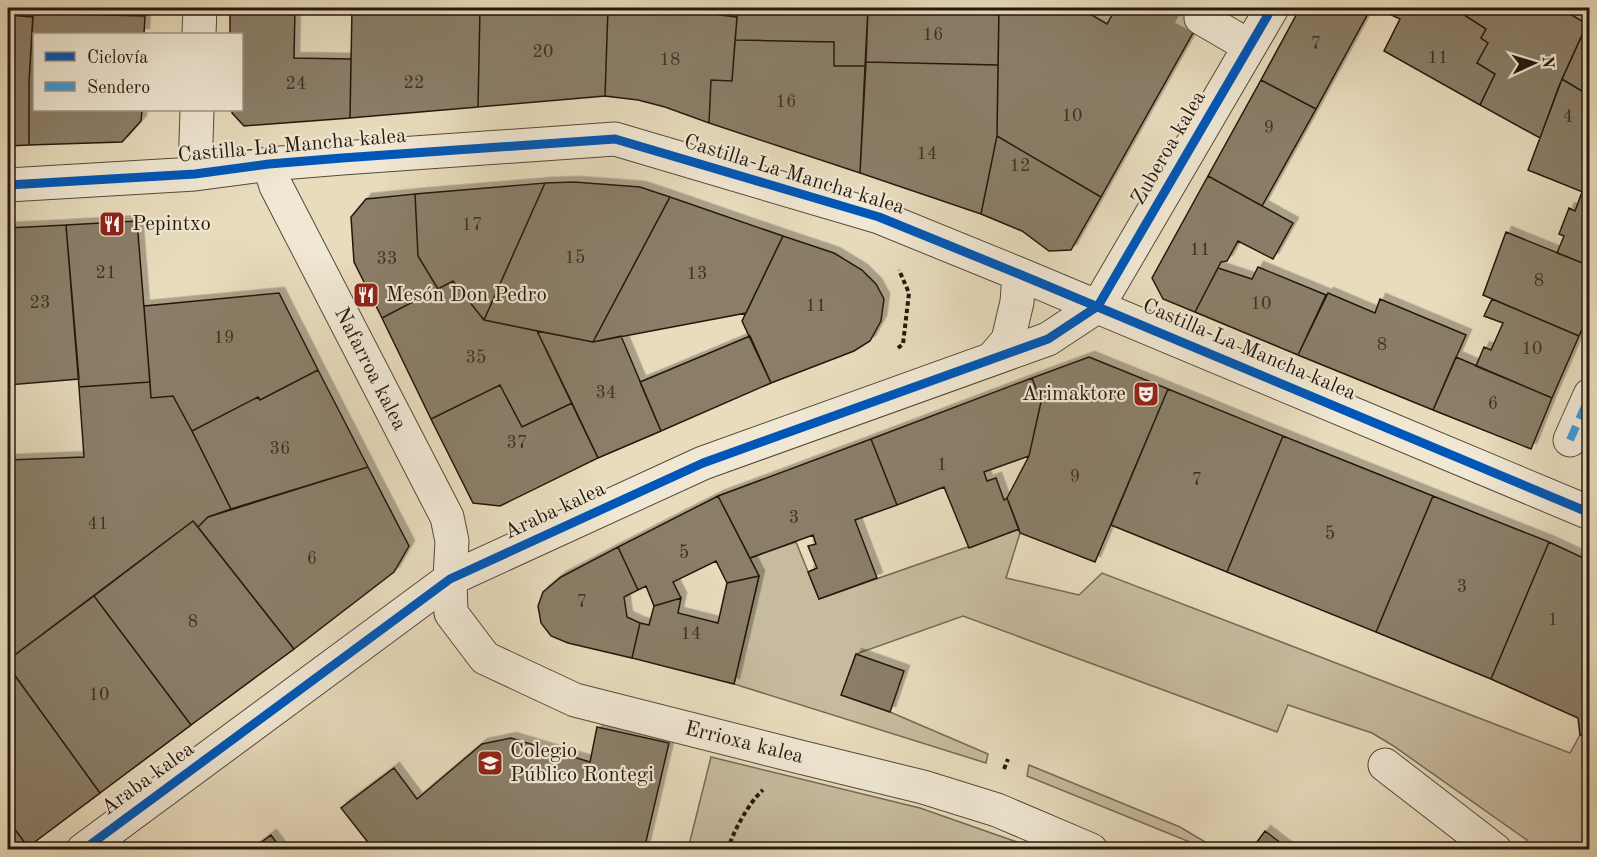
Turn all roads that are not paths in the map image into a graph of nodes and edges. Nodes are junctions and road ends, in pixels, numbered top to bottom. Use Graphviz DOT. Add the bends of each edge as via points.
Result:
graph roads {
  1 [pos="200,8"];
  2 [pos="1272,8"];
  3 [pos="1201,18"];
  4 [pos="199,33"];
  5 [pos="1249,46"];
  6 [pos="197,111"];
  7 [pos="268,164"];
  8 [pos="195,174"];
  9 [pos="8,185"];
  10 [pos="1019,274"];
  11 [pos="1098,306"];
  12 [pos="992,359"];
  13 [pos="1590,395"];
  14 [pos="1570,440"];
  15 [pos="1590,513"];
  16 [pos="450,579"];
  17 [pos="1385,765"];
  18 [pos="83,849"];
  19 [pos="1091,849"];
  20 [pos="1496,849"];
  1 -- 4 [label="street"];
  2 -- 5 [label="street, Zuberoa kalea"];
  3 -- 5 [label="street"];
  5 -- 11 [label="street, Zuberoa kalea"];
  6 -- 8 [label="street"];
  7 -- 8 [label="street, Castilla-La Mancha kalea"];
  7 -- 10 [label="street, Castilla-La Mancha kalea" via="615,139 879,217"];
  7 -- 16 [label="street, Nafarroa kalea" via="447,517 452,541"];
  8 -- 9 [label="street, Castilla-La Mancha kalea"];
  10 -- 11 [label="street, Castilla-La Mancha kalea"];
  10 -- 12 [label="street" via="1008,340"];
  11 -- 12 [label="street, Araba kalea" via="1048,339"];
  11 -- 15 [label="street, Castilla-La Mancha kalea"];
  12 -- 16 [label="street, Araba kalea" via="703,464"];
  13 -- 14 [label="street"];
  16 -- 18 [label="street, Araba kalea"];
  16 -- 19 [label="street, Errioxa kalea" via="451,613 485,658 575,700 923,787 997,810"];
  17 -- 20 [label="street"];
}
